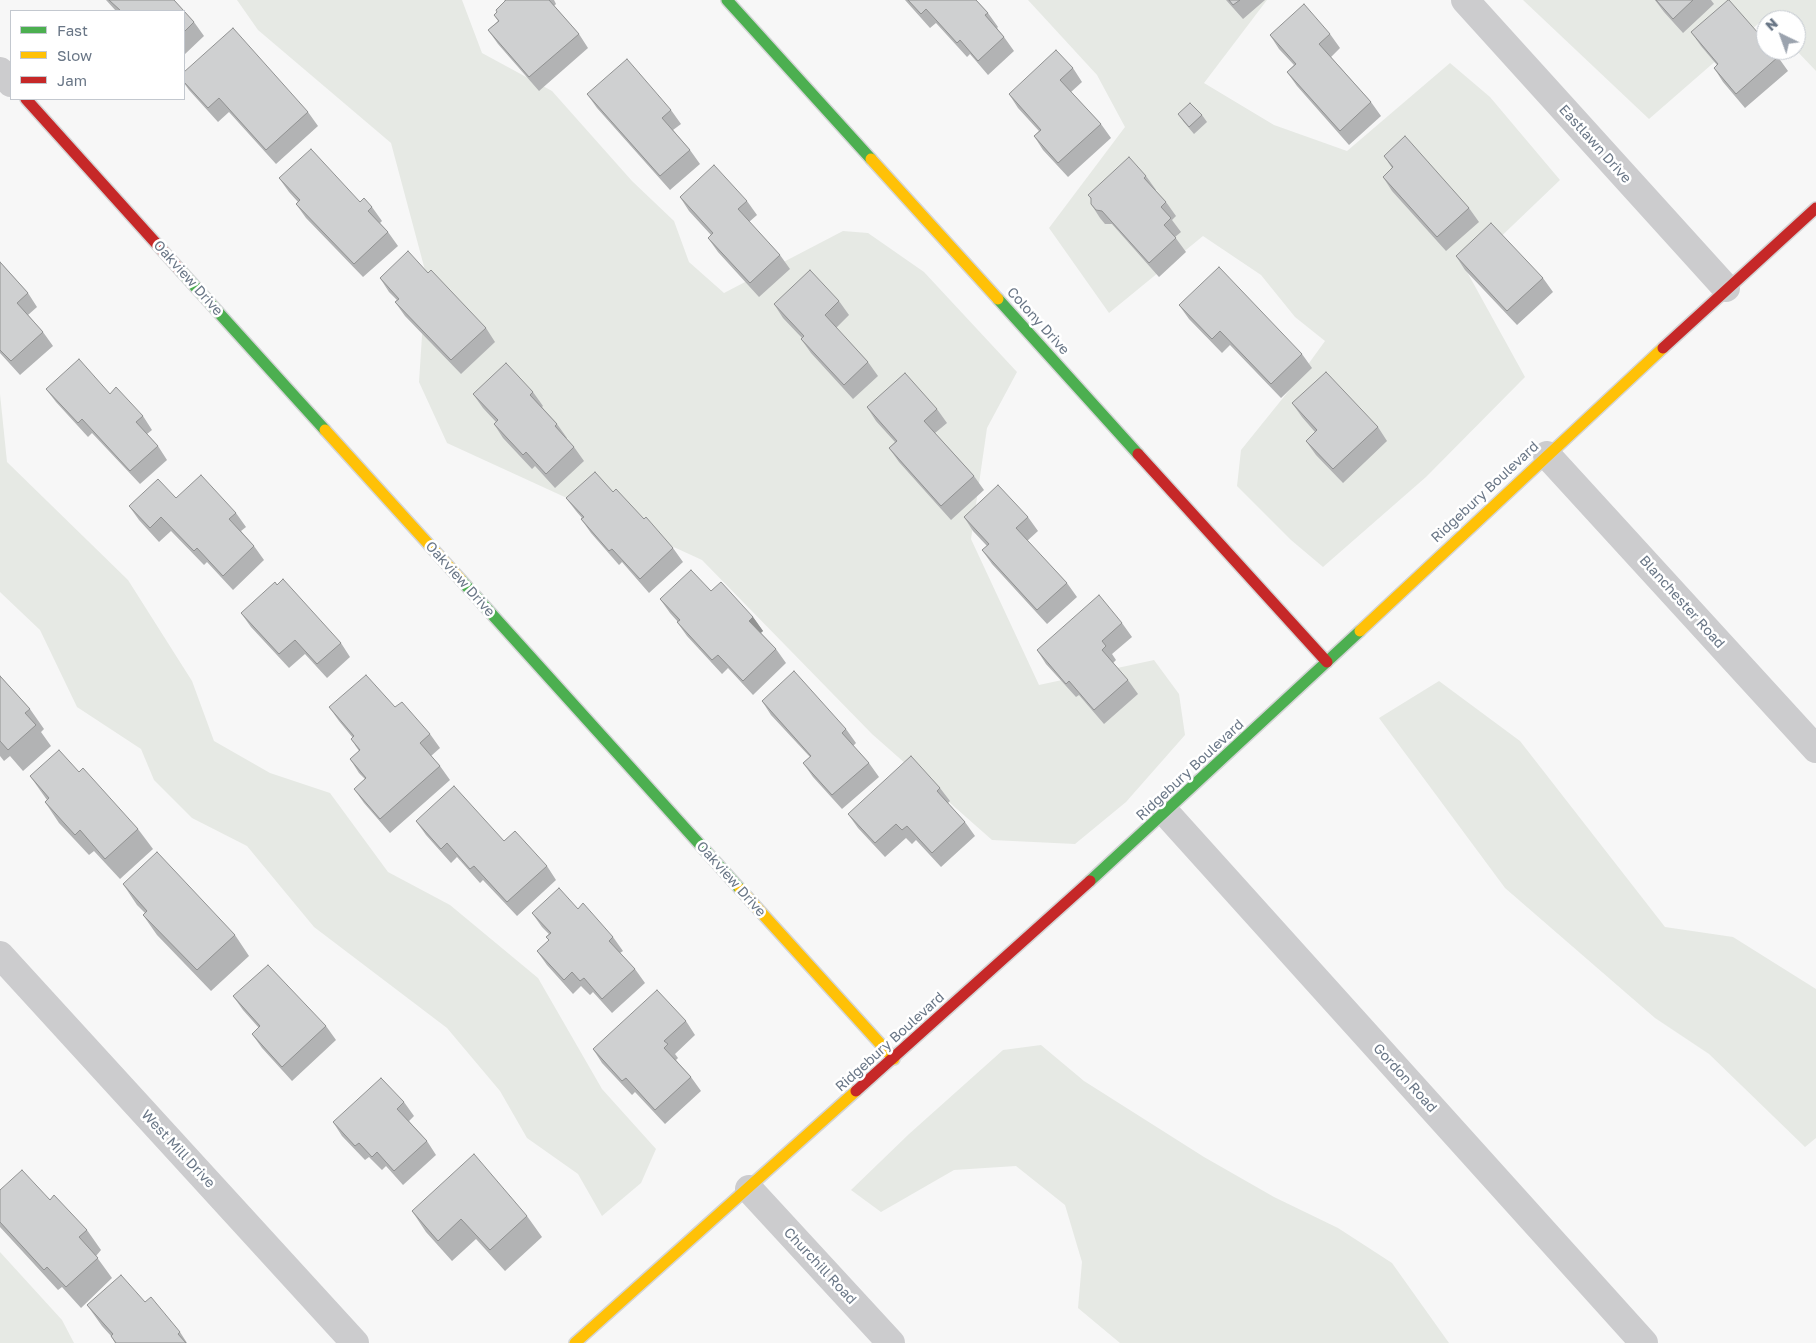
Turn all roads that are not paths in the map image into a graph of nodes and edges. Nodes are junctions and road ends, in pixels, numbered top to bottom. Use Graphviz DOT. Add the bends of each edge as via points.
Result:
graph roads {
  1 [pos="726,0"];
  2 [pos="1464,0"];
  3 [pos="0,70"];
  4 [pos="10,82"];
  5 [pos="27,100"];
  6 [pos="1816,208"];
  7 [pos="1726,288"];
  8 [pos="1547,455"];
  9 [pos="1326,662"];
  10 [pos="1816,749"];
  11 [pos="1166,814"];
  12 [pos="0,955"];
  13 [pos="894,1059"];
  14 [pos="749,1189"];
  15 [pos="355,1343"];
  16 [pos="575,1343"];
  17 [pos="891,1343"];
  18 [pos="1644,1343"];
  1 -- 9 [label="street, Colony Drive"];
  2 -- 7 [label="street, Eastlawn Drive"];
  3 -- 4 [label="street"];
  5 -- 13 [label="street, Oakview Drive"];
  6 -- 7 [label="street, Ridgebury Boulevard"];
  7 -- 8 [label="street, Ridgebury Boulevard"];
  8 -- 9 [label="street, Ridgebury Boulevard"];
  8 -- 10 [label="street, Blanchester Road"];
  9 -- 11 [label="street, Ridgebury Boulevard"];
  11 -- 13 [label="street, Ridgebury Boulevard"];
  11 -- 18 [label="street, Gordon Road"];
  12 -- 15 [label="street, West Mill Drive"];
  13 -- 14 [label="street, Ridgebury Boulevard"];
  14 -- 16 [label="street, Ridgebury Boulevard"];
  14 -- 17 [label="street, Churchill Road"];
}
